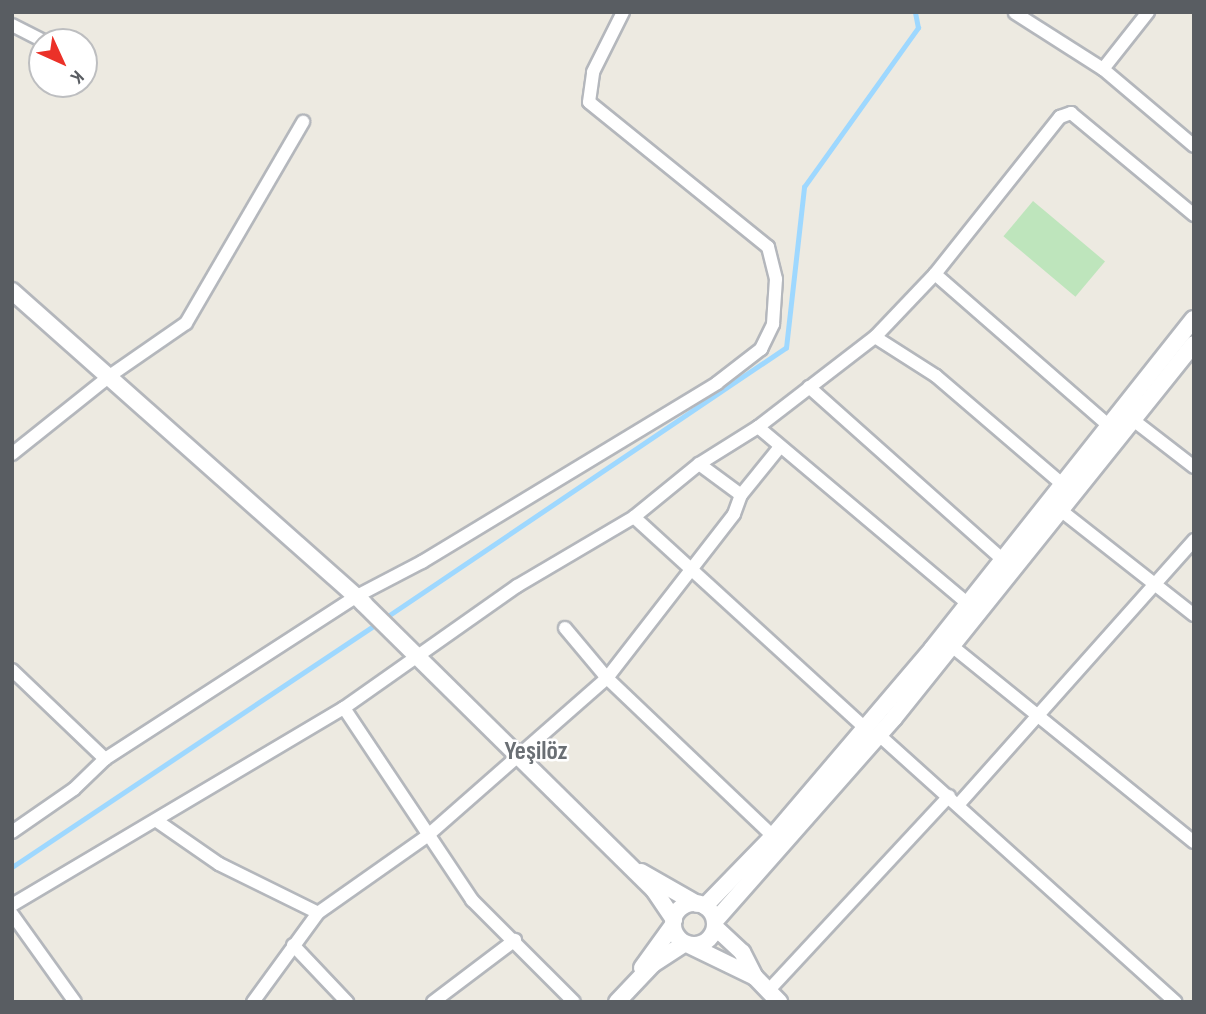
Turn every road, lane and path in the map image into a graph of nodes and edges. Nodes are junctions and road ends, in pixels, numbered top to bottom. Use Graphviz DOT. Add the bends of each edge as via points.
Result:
graph roads {
  1 [pos="623,12"];
  2 [pos="1148,12"];
  3 [pos="1015,13"];
  4 [pos="12,25"];
  5 [pos="28,33"];
  6 [pos="1103,69"];
  7 [pos="303,122"];
  8 [pos="1194,146"];
  9 [pos="1194,215"];
  10 [pos="935,274"];
  11 [pos="12,291"];
  12 [pos="1194,319"];
  13 [pos="874,337"];
  14 [pos="1194,344"];
  15 [pos="111,375"];
  16 [pos="809,387"];
  17 [pos="1127,416"];
  18 [pos="1109,426"];
  19 [pos="758,427"];
  20 [pos="779,448"];
  21 [pos="12,454"];
  22 [pos="699,464"];
  23 [pos="1194,467"];
  24 [pos="1063,485"];
  25 [pos="741,495"];
  26 [pos="1055,507"];
  27 [pos="634,517"];
  28 [pos="1194,540"];
  29 [pos="1003,560"];
  30 [pos="691,571"];
  31 [pos="1154,583"];
  32 [pos="359,600"];
  33 [pos="968,604"];
  34 [pos="1194,615"];
  35 [pos="565,628"];
  36 [pos="953,647"];
  37 [pos="417,658"];
  38 [pos="12,670"];
  39 [pos="607,678"];
  40 [pos="344,708"];
  41 [pos="1040,718"];
  42 [pos="872,732"];
  43 [pos="105,759"];
  44 [pos="518,759"];
  45 [pos="954,800"];
  46 [pos="157,821"];
  47 [pos="12,832"];
  48 [pos="427,836"];
  49 [pos="773,836"];
  50 [pos="1194,842"];
  51 [pos="635,872"];
  52 [pos="12,905"];
  53 [pos="701,905"];
  54 [pos="318,913"];
  55 [pos="12,914"];
  56 [pos="674,923"];
  57 [pos="715,924"];
  58 [pos="515,940"];
  59 [pos="293,944"];
  60 [pos="687,944"];
  61 [pos="755,977"];
  62 [pos="630,988"];
  63 [pos="773,996"];
  64 [pos="75,1002"];
  65 [pos="253,1002"];
  66 [pos="347,1002"];
  67 [pos="433,1002"];
  68 [pos="574,1002"];
  69 [pos="617,1002"];
  70 [pos="1176,1002"];
  1 -- 32 [label="street" via="593,72 589,102 768,247 776,279 773,324 761,349 717,383"];
  2 -- 6 [label="street"];
  3 -- 6 [label="street"];
  4 -- 5 [label="street"];
  6 -- 8 [label="street"];
  7 -- 15 [label="street" via="187,323"];
  9 -- 10 [label="street" via="1071,113 1060,117"];
  10 -- 13 [label="street"];
  10 -- 18 [label="street"];
  11 -- 15 [label="main road"];
  12 -- 17 [label="main road"];
  13 -- 16 [label="street"];
  13 -- 24 [label="street" via="936,376"];
  14 -- 17 [label="main road"];
  15 -- 21 [label="street"];
  15 -- 32 [label="main road"];
  16 -- 19 [label="street"];
  16 -- 29 [label="street"];
  17 -- 18 [label="main road"];
  17 -- 23 [label="street"];
  17 -- 26 [label="main road"];
  18 -- 24 [label="main road"];
  19 -- 20 [label="street"];
  19 -- 22 [label="street"];
  20 -- 25 [label="street"];
  20 -- 33 [label="street"];
  22 -- 25 [label="street"];
  22 -- 27 [label="street"];
  24 -- 26 [label="main road"];
  25 -- 30 [label="street" via="734,514"];
  26 -- 29 [label="main road"];
  26 -- 31 [label="street"];
  26 -- 36 [label="main road"];
  27 -- 30 [label="street"];
  27 -- 37 [label="street" via="517,586"];
  28 -- 31 [label="street"];
  29 -- 33 [label="main road"];
  30 -- 39 [label="street"];
  30 -- 42 [label="street"];
  31 -- 34 [label="street"];
  31 -- 41 [label="street"];
  32 -- 37 [label="main road"];
  32 -- 43 [label="street"];
  33 -- 42 [label="main road"];
  35 -- 39 [label="street"];
  36 -- 41 [label="street"];
  36 -- 42 [label="main road"];
  37 -- 40 [label="street"];
  37 -- 44 [label="main road"];
  38 -- 43 [label="street"];
  39 -- 44 [label="street"];
  39 -- 49 [label="street"];
  40 -- 46 [label="street"];
  40 -- 48 [label="street"];
  41 -- 45 [label="street"];
  41 -- 50 [label="street"];
  42 -- 45 [label="street"];
  42 -- 49 [label="main road"];
  42 -- 57 [label="main road"];
  43 -- 47 [label="street" via="74,789"];
  44 -- 48 [label="street"];
  44 -- 51 [label="main road"];
  45 -- 63 [label="street"];
  45 -- 70 [label="street"];
  46 -- 52 [label="street"];
  46 -- 54 [label="street" via="219,864"];
  48 -- 54 [label="street"];
  48 -- 58 [label="street" via="472,900"];
  49 -- 53 [label="main road"];
  51 -- 53 [label="main road" via="650,874"];
  51 -- 56 [label="main road"];
  53 -- 56 [label="main road" via="680,909"];
  53 -- 57 [label="main road"];
  54 -- 59 [label="street"];
  55 -- 64 [label="street"];
  56 -- 60 [label="main road"];
  56 -- 62 [label="main road"];
  57 -- 60 [label="main road" via="706,942"];
  57 -- 61 [label="main road" via="742,952"];
  58 -- 67 [label="street"];
  58 -- 68 [label="street"];
  59 -- 65 [label="street"];
  59 -- 66 [label="street"];
  60 -- 61 [label="main road"];
  60 -- 62 [label="main road" via="653,964"];
  61 -- 63 [label="main road"];
  62 -- 69 [label="main road"];
}
